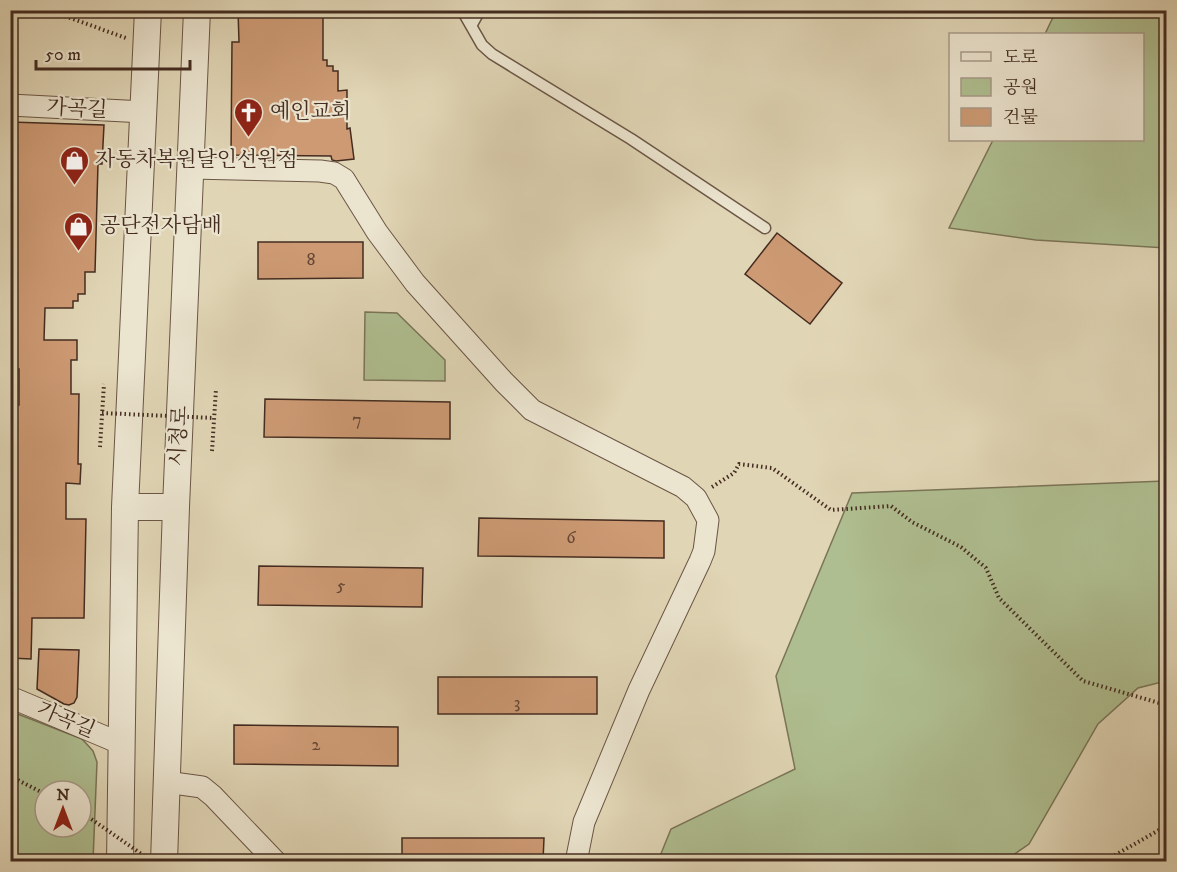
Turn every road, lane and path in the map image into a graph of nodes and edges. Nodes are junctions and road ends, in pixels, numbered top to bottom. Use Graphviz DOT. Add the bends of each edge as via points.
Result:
graph roads {
  1 [pos="48,10"];
  2 [pos="148,10"];
  3 [pos="197,10"];
  4 [pos="462,10"];
  5 [pos="480,10"];
  6 [pos="471,26"];
  7 [pos="122,38"];
  8 [pos="10,105"];
  9 [pos="144,112"];
  10 [pos="191,168"];
  11 [pos="765,228"];
  12 [pos="104,384"];
  13 [pos="216,389"];
  14 [pos="102,413"];
  15 [pos="214,418"];
  16 [pos="100,447"];
  17 [pos="212,451"];
  18 [pos="696,498"];
  19 [pos="125,507"];
  20 [pos="176,507"];
  21 [pos="10,696"];
  22 [pos="1167,705"];
  23 [pos="122,744"];
  24 [pos="10,776"];
  25 [pos="166,782"];
  26 [pos="33,788"];
  27 [pos="93,820"];
  28 [pos="1167,826"];
  29 [pos="120,861"];
  30 [pos="153,861"];
  31 [pos="164,861"];
  32 [pos="276,861"];
  33 [pos="576,861"];
  34 [pos="1103,861"];
  1 -- 7 [label="path"];
  2 -- 9 [label="street"];
  3 -- 10 [label="street, 시청로"];
  4 -- 6 [label="lane"];
  5 -- 6 [label="lane"];
  6 -- 11 [label="lane" via="492,54 631,139"];
  8 -- 9 [label="street, 가곡길"];
  9 -- 19 [label="street"];
  10 -- 18 [label="street" via="320,171 344,179 377,232 416,283 532,410 670,479"];
  10 -- 20 [label="street, 시청로"];
  12 -- 14 [label="path"];
  13 -- 17 [label="path"];
  14 -- 15 [label="path, bridge"];
  14 -- 16 [label="path"];
  18 -- 22 [label="path" via="734,473 739,464 772,468 831,510 891,506 912,522 961,547 986,568 999,598 1083,681"];
  18 -- 33 [label="street" via="708,520 704,551 639,690 584,822"];
  19 -- 20 [label="street"];
  19 -- 23 [label="street"];
  20 -- 25 [label="street, 시청로"];
  21 -- 23 [label="street, 가곡길"];
  23 -- 29 [label="street"];
  24 -- 26 [label="path"];
  25 -- 31 [label="street, 시청로"];
  25 -- 32 [label="street" via="202,787"];
  27 -- 30 [label="path, bridge"];
  28 -- 34 [label="path"];
}
